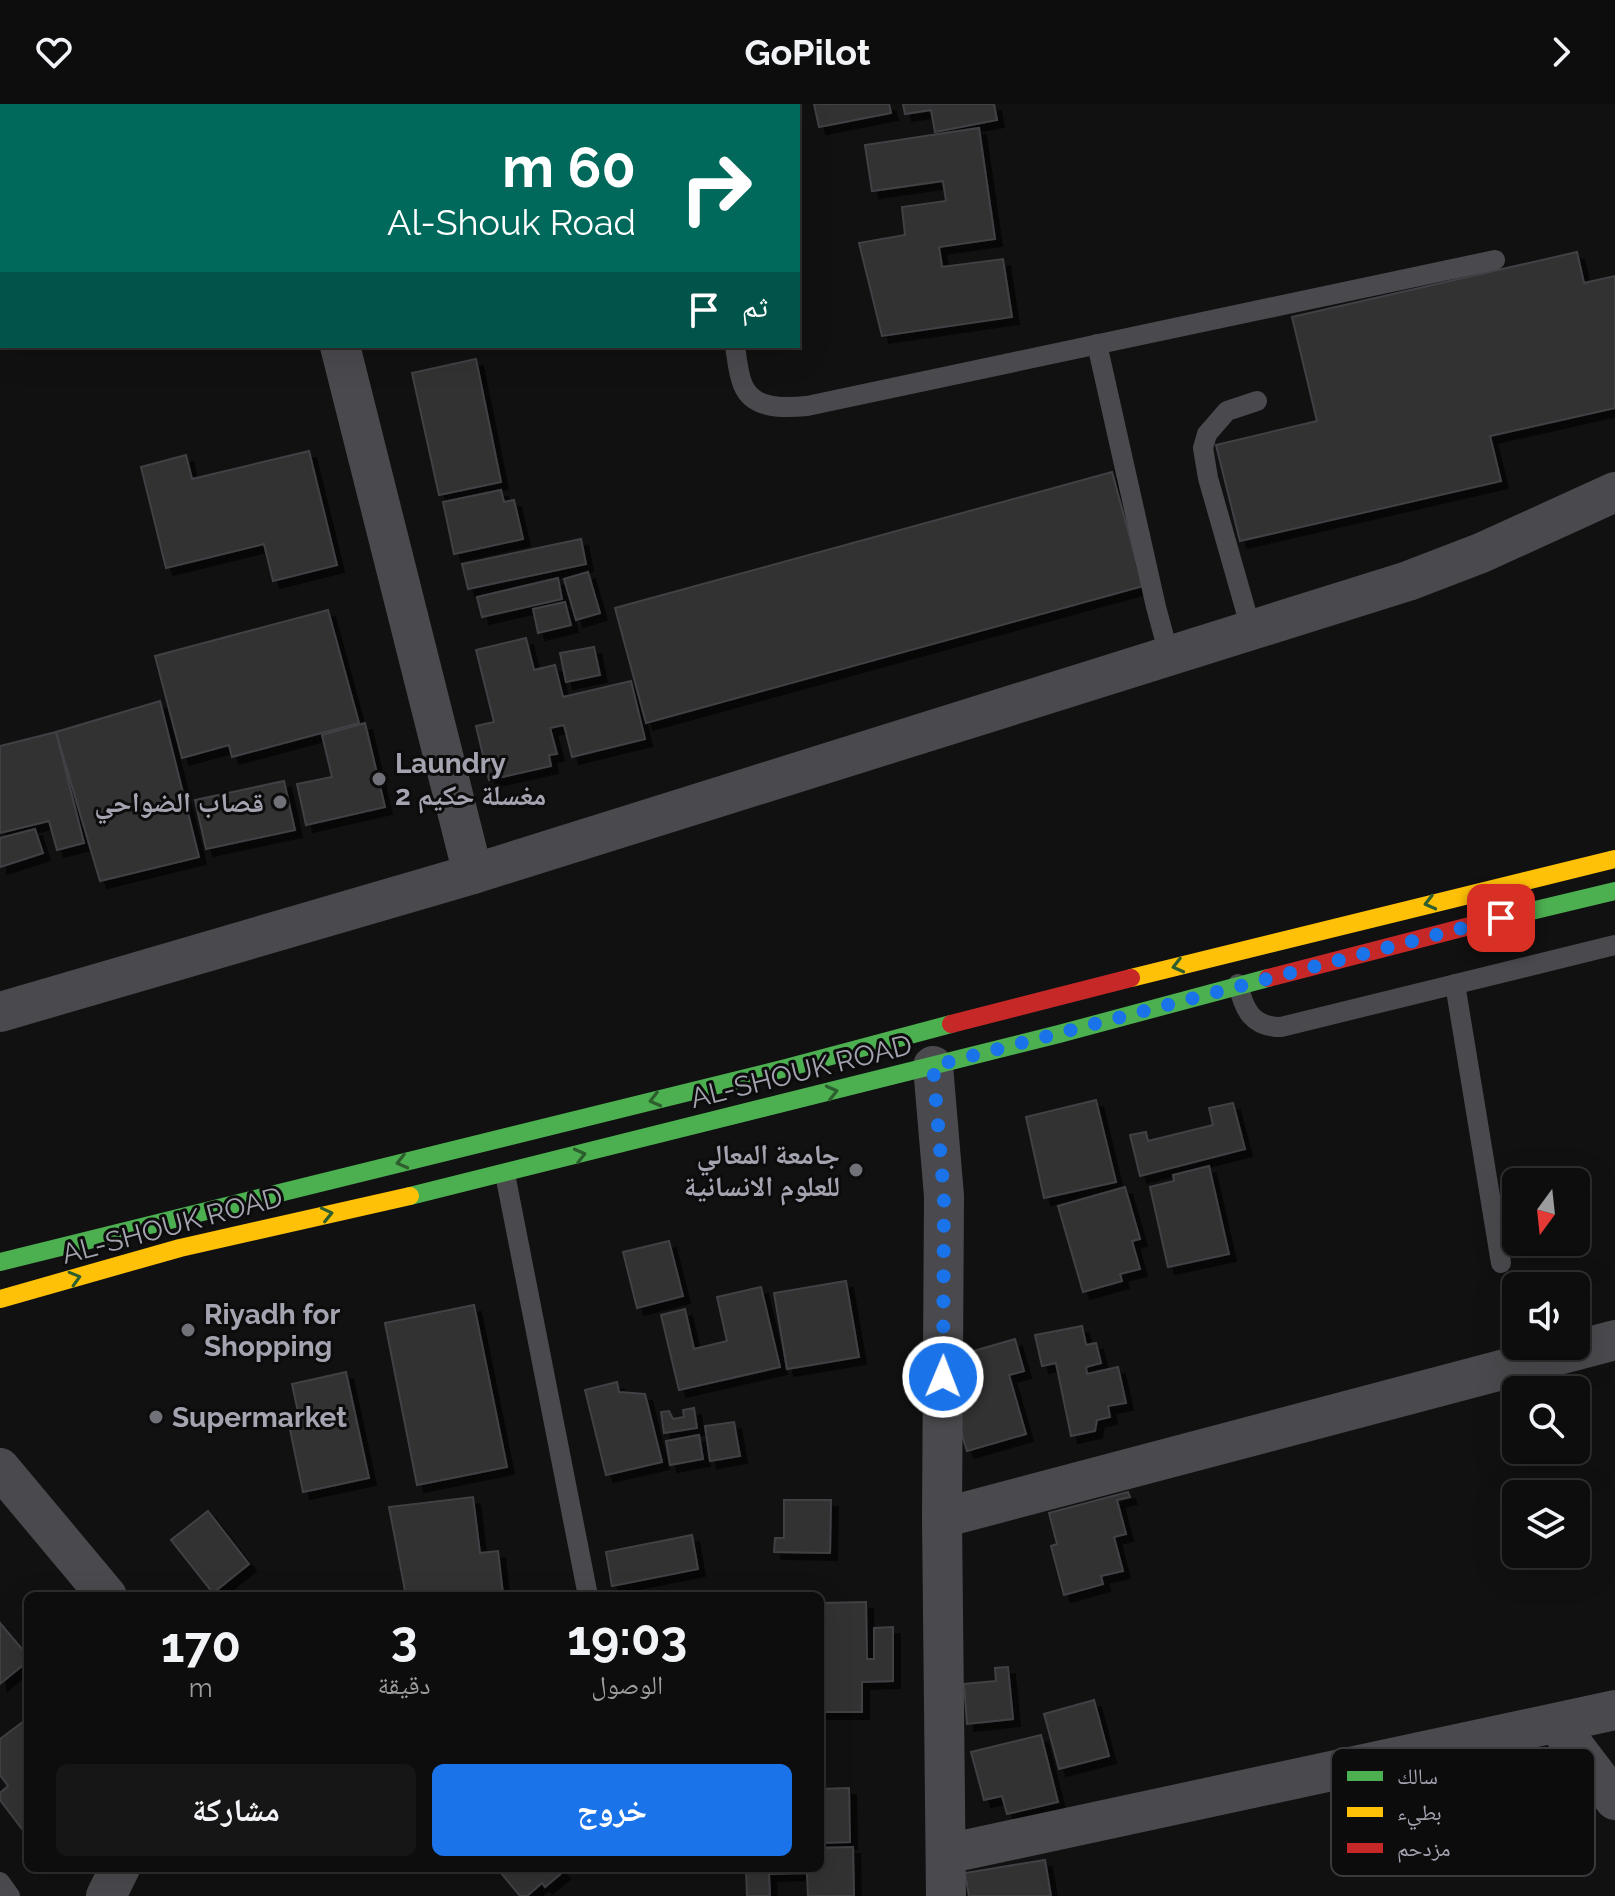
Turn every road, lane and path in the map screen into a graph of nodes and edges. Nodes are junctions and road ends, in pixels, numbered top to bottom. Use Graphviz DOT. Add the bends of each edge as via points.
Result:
graph roads {
  1 [pos="1495,260"];
  2 [pos="1097,344"];
  3 [pos="341,348"];
  4 [pos="735,348"];
  5 [pos="1257,401"];
  6 [pos="1615,492"];
  7 [pos="1251,629"];
  8 [pos="1169,655"];
  9 [pos="1615,859"];
  10 [pos="473,874"];
  11 [pos="1615,891"];
  12 [pos="1615,945"];
  13 [pos="1238,984"];
  14 [pos="1455,984"];
  15 [pos="0,1012"];
  16 [pos="933,1066"];
  17 [pos="505,1174"];
  18 [pos="0,1262"];
  19 [pos="1501,1263"];
  20 [pos="0,1299"];
  21 [pos="1615,1340"];
  22 [pos="0,1468"];
  23 [pos="942,1518"];
  24 [pos="104,1592"];
  25 [pos="587,1592"];
  26 [pos="1615,1710"];
  27 [pos="1557,1724"];
  28 [pos="1444,1748"];
  29 [pos="1575,1748"];
  30 [pos="1331,1772"];
  31 [pos="1595,1774"];
  32 [pos="1615,1800"];
  33 [pos="946,1854"];
  34 [pos="118,1872"];
  35 [pos="0,1882"];
  36 [pos="10,1896"];
  37 [pos="106,1896"];
  38 [pos="946,1896"];
  1 -- 2 [label="lane"];
  2 -- 4 [label="lane" via="782,409 759,402 743,387"];
  2 -- 8 [label="lane"];
  3 -- 10 [label="street"];
  5 -- 7 [label="lane" via="1227,411 1207,434 1203,448"];
  6 -- 7 [label="street" via="1408,581"];
  7 -- 8 [label="street"];
  8 -- 10 [label="street"];
  9 -- 18 [label="main road, AL-SHOUK ROAD, one-way"];
  10 -- 15 [label="street"];
  11 -- 13 [label="main road, AL-SHOUK ROAD"];
  12 -- 14 [label="lane"];
  13 -- 14 [label="lane" via="1249,1015 1258,1023 1281,1027"];
  13 -- 16 [label="main road, AL-SHOUK ROAD"];
  14 -- 19 [label="lane"];
  17 -- 16 [label="main road, AL-SHOUK ROAD, one-way"];
  16 -- 23 [label="street" via="944,1196"];
  20 -- 17 [label="main road, AL-SHOUK ROAD, one-way" via="180,1248"];
  17 -- 25 [label="lane"];
  21 -- 23 [label="street"];
  22 -- 24 [label="street"];
  23 -- 33 [label="street"];
  26 -- 27 [label="street"];
  27 -- 28 [label="street"];
  27 -- 29 [label="street"];
  30 -- 33 [label="street"];
  31 -- 32 [label="street"];
  33 -- 38 [label="street"];
  34 -- 37 [label="street"];
  35 -- 36 [label="lane"];
}
